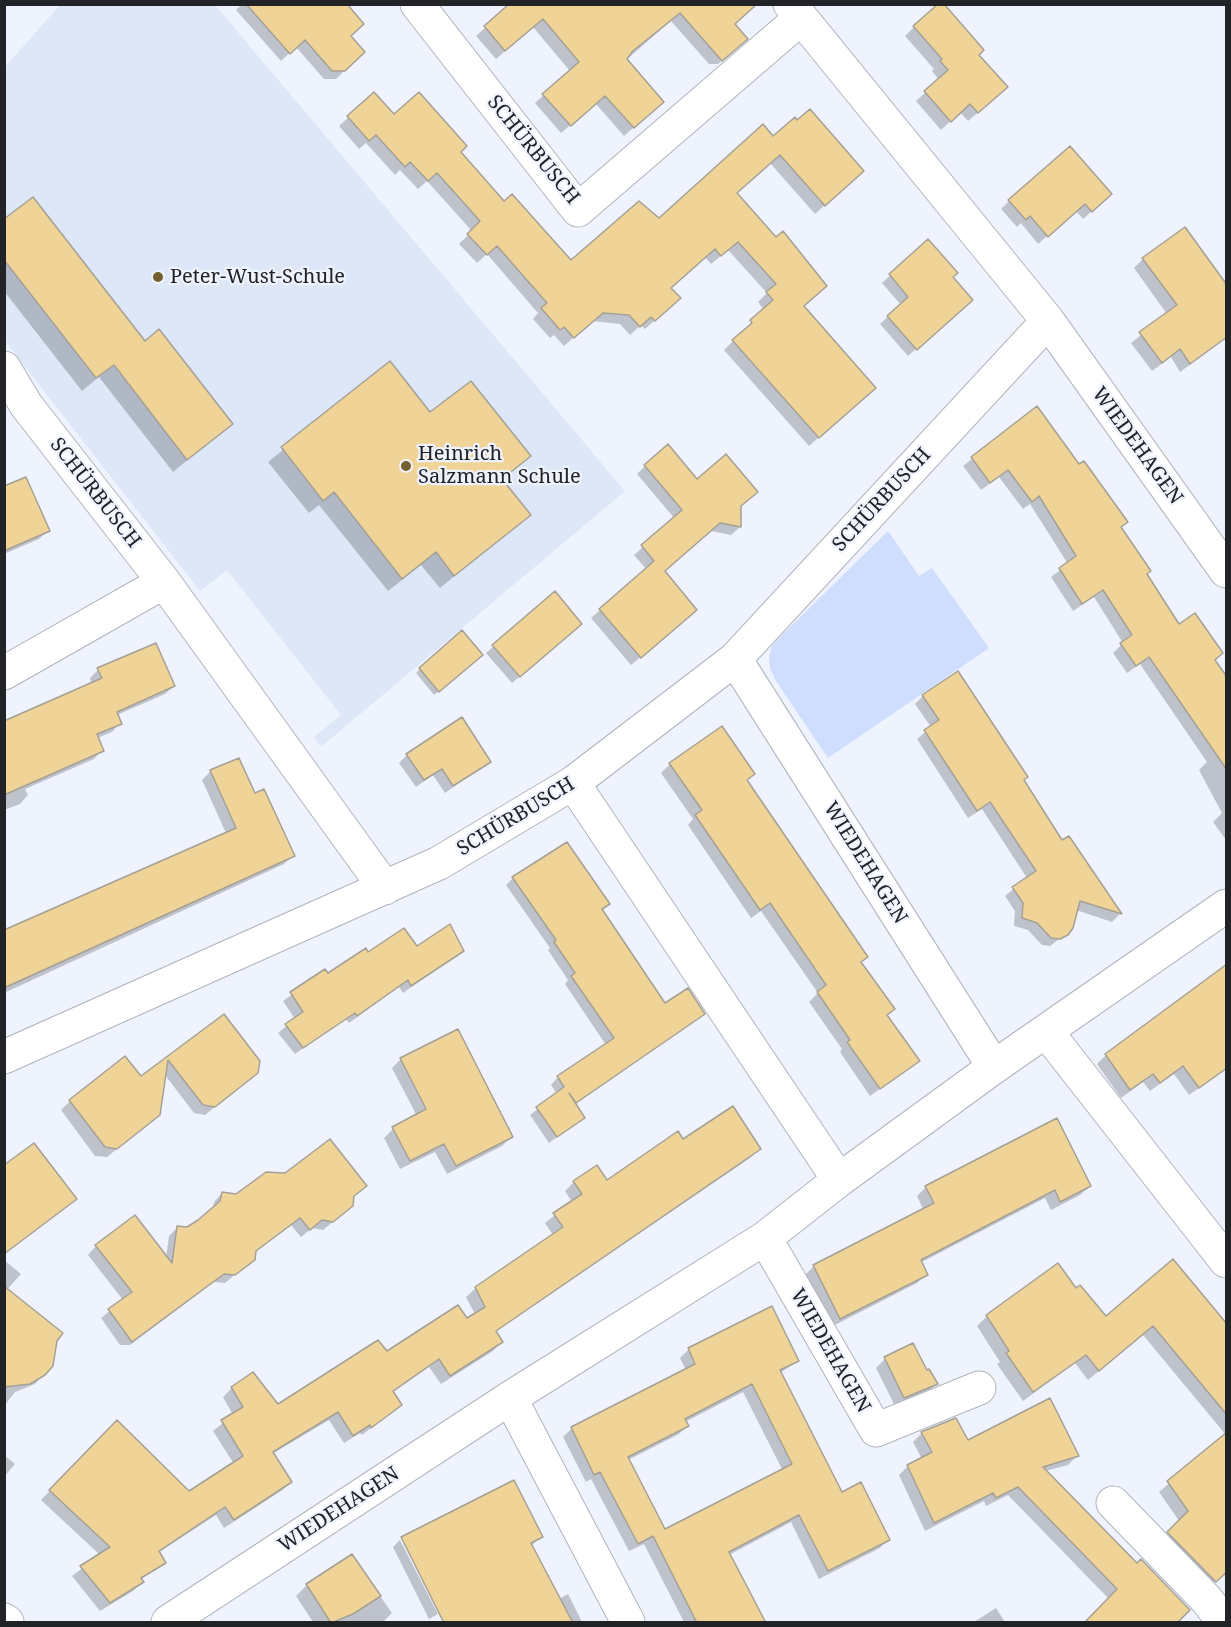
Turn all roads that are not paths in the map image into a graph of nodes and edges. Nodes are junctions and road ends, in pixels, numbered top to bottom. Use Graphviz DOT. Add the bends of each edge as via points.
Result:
graph roads {
  1 [pos="417,4"];
  2 [pos="796,11"];
  3 [pos="1048,321"];
  4 [pos="4,368"];
  5 [pos="15,411"];
  6 [pos="1227,571"];
  7 [pos="164,582"];
  8 [pos="735,659"];
  9 [pos="4,674"];
  10 [pos="573,783"];
  11 [pos="385,888"];
  12 [pos="1227,906"];
  13 [pos="1046,1031"];
  14 [pos="4,1057"];
  15 [pos="994,1067"];
  16 [pos="839,1180"];
  17 [pos="765,1238"];
  18 [pos="1227,1262"];
  19 [pos="980,1388"];
  20 [pos="510,1398"];
  21 [pos="1113,1503"];
  22 [pos="168,1623"];
  23 [pos="628,1623"];
  24 [pos="1224,1623"];
  1 -- 2 [label="street, SCHÜRBUSCH" via="578,210"];
  2 -- 3 [label="street, SCHÜRBUSCH"];
  3 -- 6 [label="street, WIEDEHAGEN"];
  3 -- 8 [label="street, SCHÜRBUSCH"];
  4 -- 5 [label="street, SCHÜRBUSCH"];
  5 -- 7 [label="street, SCHÜRBUSCH"];
  7 -- 9 [label="street"];
  7 -- 11 [label="street, SCHÜRBUSCH"];
  8 -- 10 [label="street, SCHÜRBUSCH"];
  8 -- 15 [label="street, WIEDEHAGEN"];
  10 -- 11 [label="street, SCHÜRBUSCH" via="439,863"];
  10 -- 16 [label="street"];
  11 -- 14 [label="street, SCHÜRBUSCH"];
  12 -- 13 [label="street, WIEDEHAGEN"];
  13 -- 15 [label="street, WIEDEHAGEN"];
  13 -- 18 [label="street"];
  15 -- 16 [label="street, WIEDEHAGEN"];
  16 -- 17 [label="street, WIEDEHAGEN"];
  17 -- 19 [label="street, WIEDEHAGEN" via="876,1430"];
  17 -- 20 [label="street, WIEDEHAGEN"];
  20 -- 22 [label="street, WIEDEHAGEN"];
  20 -- 23 [label="street"];
  21 -- 24 [label="street" via="1206,1599"];
}
